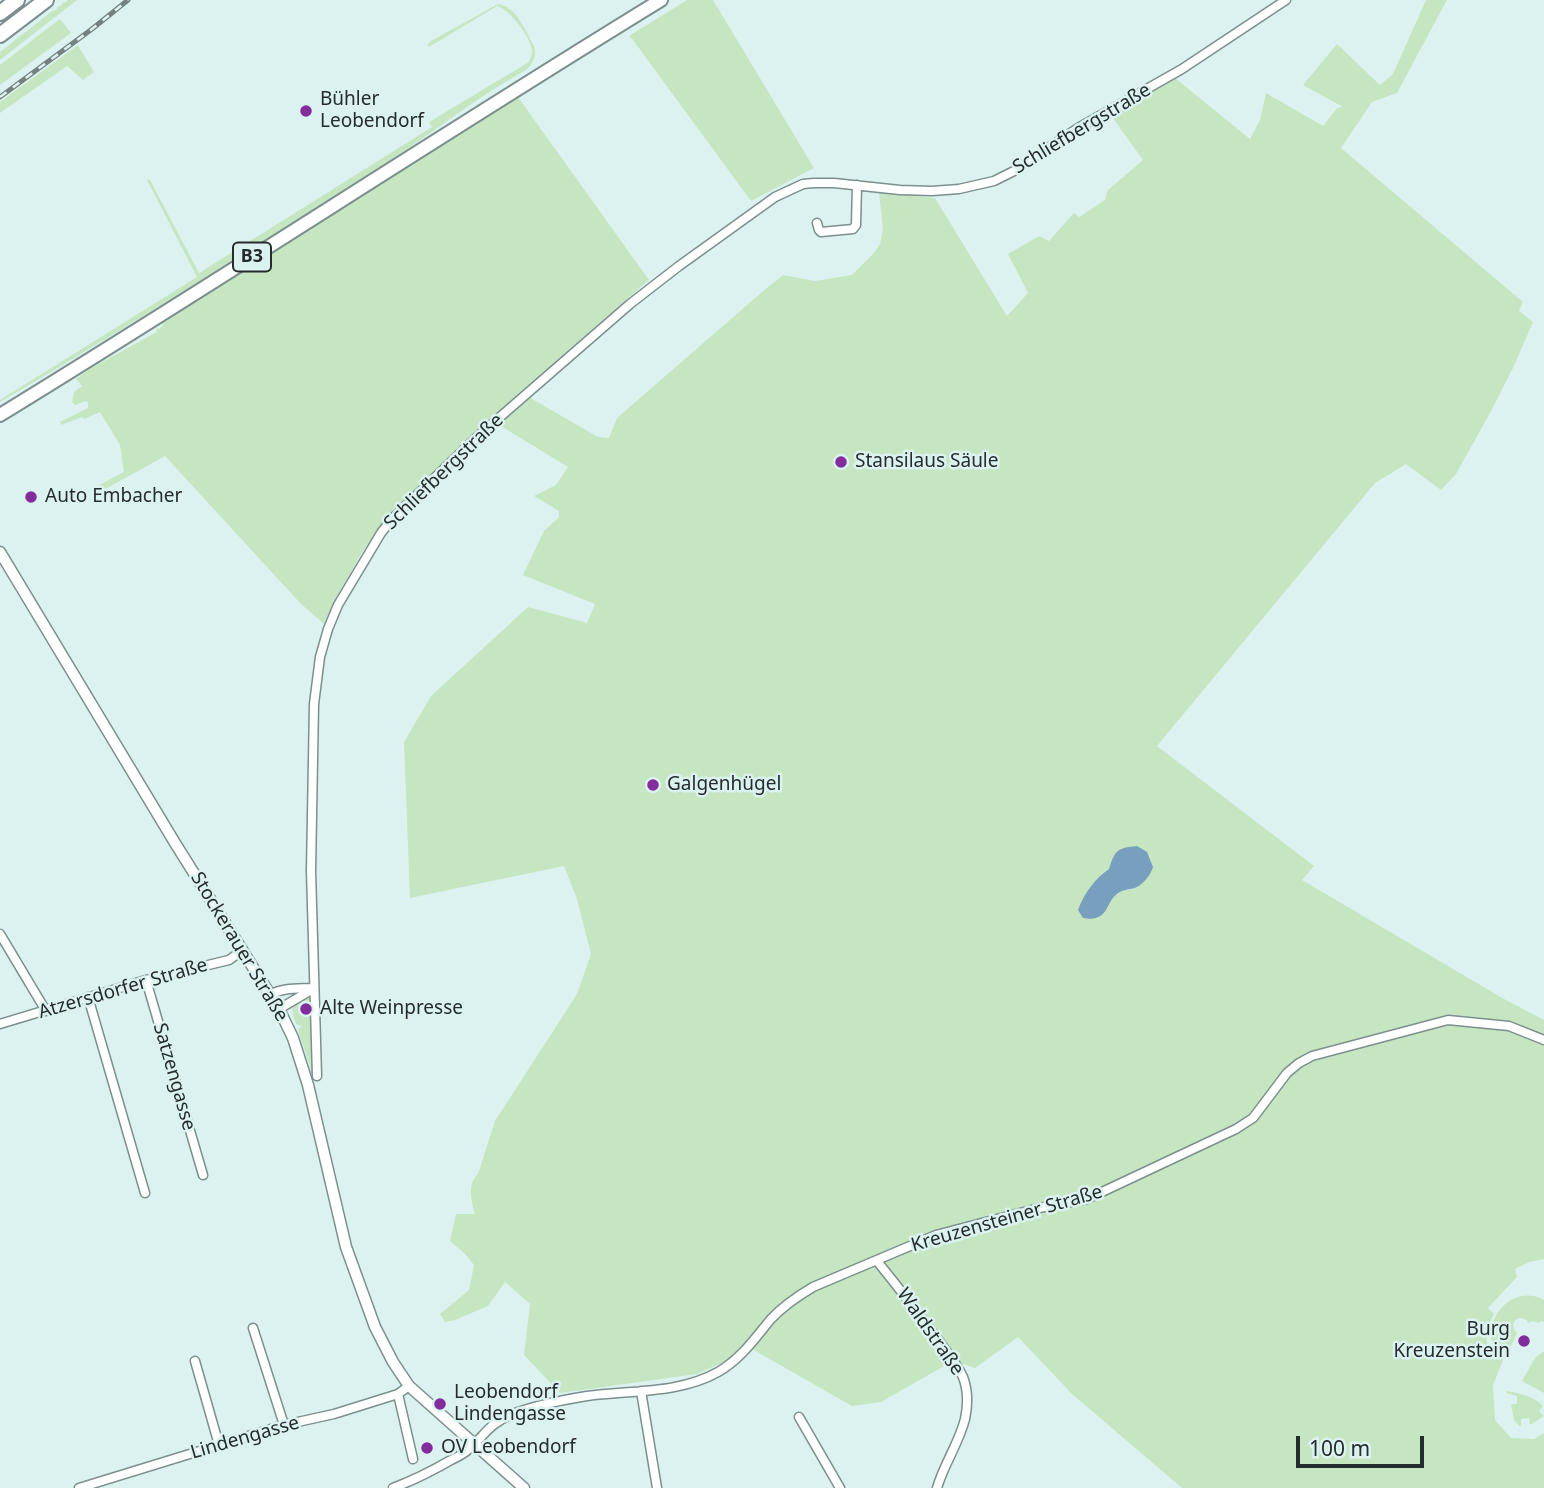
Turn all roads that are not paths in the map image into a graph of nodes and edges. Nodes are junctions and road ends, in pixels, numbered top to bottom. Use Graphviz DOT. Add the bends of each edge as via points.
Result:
graph roads {
  1 [pos="17,0"];
  2 [pos="46,0"];
  3 [pos="661,0"];
  4 [pos="1286,0"];
  5 [pos="0,13"];
  6 [pos="0,36"];
  7 [pos="857,186"];
  8 [pos="817,223"];
  9 [pos="0,415"];
  10 [pos="0,552"];
  11 [pos="0,934"];
  12 [pos="243,950"];
  13 [pos="146,980"];
  14 [pos="314,988"];
  15 [pos="270,995"];
  16 [pos="88,997"];
  17 [pos="279,1009"];
  18 [pos="46,1011"];
  19 [pos="0,1024"];
  20 [pos="1544,1040"];
  21 [pos="317,1076"];
  22 [pos="203,1175"];
  23 [pos="145,1193"];
  24 [pos="877,1261"];
  25 [pos="253,1328"];
  26 [pos="195,1361"];
  27 [pos="409,1385"];
  28 [pos="641,1391"];
  29 [pos="398,1394"];
  30 [pos="799,1417"];
  31 [pos="284,1425"];
  32 [pos="474,1444"];
  33 [pos="219,1445"];
  34 [pos="413,1459"];
  35 [pos="418,1483"];
  36 [pos="79,1488"];
  37 [pos="393,1488"];
  38 [pos="524,1488"];
  39 [pos="657,1488"];
  40 [pos="840,1488"];
  41 [pos="937,1488"];
  1 -- 5 [label="highway"];
  2 -- 6 [label="highway"];
  3 -- 9 [label="main road, B3"];
  4 -- 7 [label="street, Schliefbergstraße" via="1182,69 994,181 932,191"];
  7 -- 8 [label="street" via="853,229 821,232"];
  7 -- 14 [label="street, Schliefbergstraße" via="814,183 791,188 698,252 630,303 477,437 380,533 338,605 320,657 312,755"];
  10 -- 12 [label="street, Stockerauer Straße"];
  11 -- 18 [label="street"];
  12 -- 13 [label="street, Atzersdorfer Straße" via="229,960"];
  12 -- 15 [label="street, Stockerauer Straße"];
  13 -- 16 [label="street, Atzersdorfer Straße"];
  13 -- 22 [label="street, Satzengasse"];
  14 -- 15 [label="street"];
  14 -- 17 [label="street"];
  14 -- 21 [label="street, Schliefbergstraße"];
  15 -- 17 [label="street, Stockerauer Straße"];
  16 -- 18 [label="street, Atzersdorfer Straße"];
  16 -- 23 [label="street"];
  17 -- 27 [label="street, Stockerauer Straße" via="308,1085 356,1276 393,1362"];
  18 -- 19 [label="street, Atzersdorfer Straße"];
  20 -- 24 [label="street, Kreuzensteiner Straße" via="1509,1026 1447,1020 1312,1055 1287,1073 1253,1118 1100,1194 936,1235"];
  24 -- 28 [label="street, Kreuzensteiner Straße" via="799,1296 718,1372"];
  24 -- 41 [label="street, Waldstraße" via="953,1361 966,1388 966,1417"];
  25 -- 31 [label="street"];
  26 -- 33 [label="street"];
  27 -- 29 [label="street, Lindengasse"];
  27 -- 32 [label="street, Stockerauer Straße"];
  28 -- 32 [label="street, Kreuzensteiner Straße" via="586,1396 529,1409 494,1424"];
  28 -- 39 [label="street"];
  29 -- 31 [label="street, Lindengasse"];
  29 -- 34 [label="street"];
  30 -- 40 [label="street"];
  31 -- 33 [label="street, Lindengasse"];
  32 -- 35 [label="street, Kreuzensteiner Straße"];
  32 -- 38 [label="street, Stockerauer Straße"];
  33 -- 36 [label="street, Lindengasse"];
  35 -- 37 [label="street, Kreuzensteiner Straße"];
}
